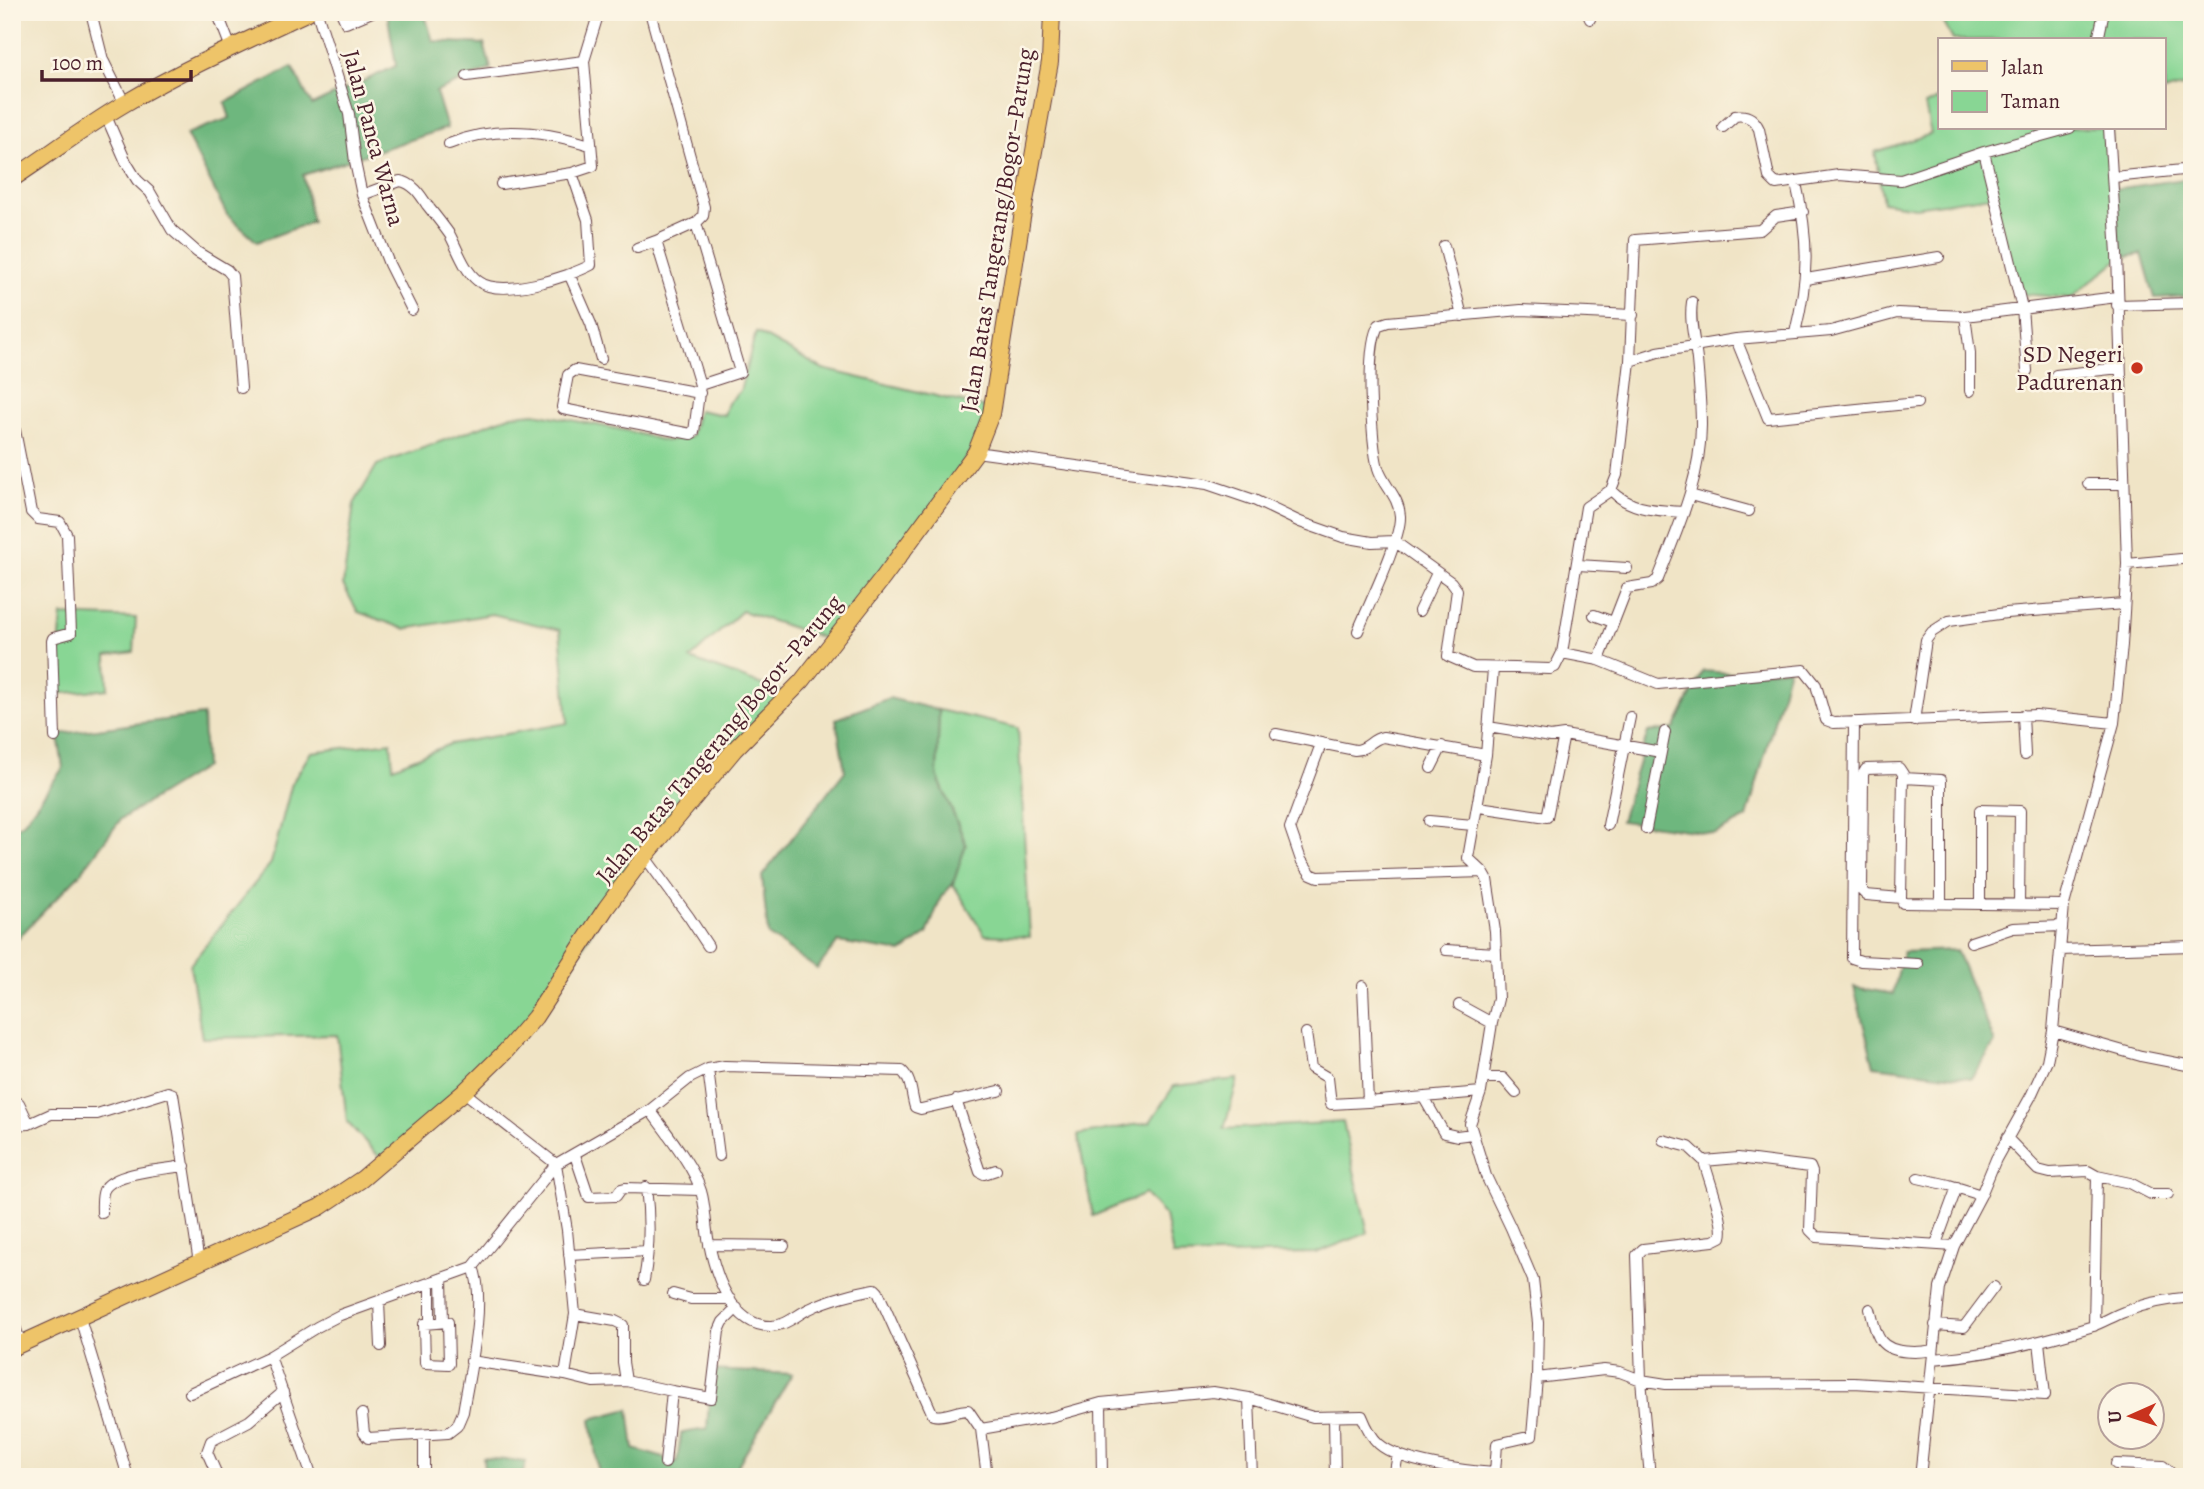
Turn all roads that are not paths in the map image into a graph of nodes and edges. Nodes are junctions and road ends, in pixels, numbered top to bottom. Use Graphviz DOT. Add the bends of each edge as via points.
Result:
graph roads {
  1 [pos="92,12"];
  2 [pos="217,12"];
  3 [pos="308,12"];
  4 [pos="317,12"];
  5 [pos="341,12"];
  6 [pos="372,12"];
  7 [pos="599,12"];
  8 [pos="650,12"];
  9 [pos="1052,12"];
  10 [pos="2104,12"];
  11 [pos="2098,38"];
  12 [pos="231,48"];
  13 [pos="584,61"];
  14 [pos="467,76"];
  15 [pos="125,104"];
  16 [pos="106,116"];
  17 [pos="1723,127"];
  18 [pos="2063,130"];
  19 [pos="2109,130"];
  20 [pos="449,144"];
  21 [pos="590,145"];
  22 [pos="1984,152"];
  23 [pos="2192,169"];
  24 [pos="14,172"];
  25 [pos="572,173"];
  26 [pos="2114,177"];
  27 [pos="1796,183"];
  28 [pos="501,184"];
  29 [pos="362,195"];
  30 [pos="1803,212"];
  31 [pos="695,223"];
  32 [pos="656,241"];
  33 [pos="1444,246"];
  34 [pos="637,248"];
  35 [pos="1939,257"];
  36 [pos="570,276"];
  37 [pos="1807,279"];
  38 [pos="2117,301"];
  39 [pos="1692,302"];
  40 [pos="2192,303"];
  41 [pos="2022,308"];
  42 [pos="412,310"];
  43 [pos="1633,315"];
  44 [pos="1462,316"];
  45 [pos="1965,316"];
  46 [pos="1795,333"];
  47 [pos="1736,339"];
  48 [pos="1694,346"];
  49 [pos="601,359"];
  50 [pos="1630,361"];
  51 [pos="2120,368"];
  52 [pos="2028,372"];
  53 [pos="2056,375"];
  54 [pos="241,388"];
  55 [pos="700,389"];
  56 [pos="1969,391"];
  57 [pos="1917,403"];
  58 [pos="12,415"];
  59 [pos="976,452"];
  60 [pos="2088,484"];
  61 [pos="2124,484"];
  62 [pos="1611,490"];
  63 [pos="1690,495"];
  64 [pos="1749,511"];
  65 [pos="1684,512"];
  66 [pos="1394,541"];
  67 [pos="2192,558"];
  68 [pos="2127,564"];
  69 [pos="1578,565"];
  70 [pos="1627,568"];
  71 [pos="1437,573"];
  72 [pos="2124,604"];
  73 [pos="1419,611"];
  74 [pos="1594,615"];
  75 [pos="1613,622"];
  76 [pos="1358,631"];
  77 [pos="1562,653"];
  78 [pos="1599,660"];
  79 [pos="1493,668"];
  80 [pos="2023,715"];
  81 [pos="1630,717"];
  82 [pos="1914,721"];
  83 [pos="1854,723"];
  84 [pos="2114,723"];
  85 [pos="1488,727"];
  86 [pos="1665,732"];
  87 [pos="1276,734"];
  88 [pos="1564,735"];
  89 [pos="55,737"];
  90 [pos="1321,744"];
  91 [pos="1441,746"];
  92 [pos="1624,746"];
  93 [pos="1661,752"];
  94 [pos="1486,755"];
  95 [pos="2025,755"];
  96 [pos="1431,768"];
  97 [pos="1903,778"];
  98 [pos="1479,807"];
  99 [pos="1429,821"];
  100 [pos="1473,825"];
  101 [pos="1608,825"];
  102 [pos="1646,829"];
  103 [pos="645,857"];
  104 [pos="1483,872"];
  105 [pos="1901,898"];
  106 [pos="1941,903"];
  107 [pos="1980,904"];
  108 [pos="2019,904"];
  109 [pos="2064,905"];
  110 [pos="2062,926"];
  111 [pos="1971,942"];
  112 [pos="708,946"];
  113 [pos="2192,946"];
  114 [pos="1447,950"];
  115 [pos="2060,950"];
  116 [pos="1496,953"];
  117 [pos="1918,964"];
  118 [pos="1363,986"];
  119 [pos="1459,1005"];
  120 [pos="1492,1023"];
  121 [pos="2053,1031"];
  122 [pos="1306,1033"];
  123 [pos="2192,1066"];
  124 [pos="708,1069"];
  125 [pos="1484,1078"];
  126 [pos="999,1090"];
  127 [pos="464,1092"];
  128 [pos="1481,1092"];
  129 [pos="1516,1093"];
  130 [pos="1424,1098"];
  131 [pos="956,1100"];
  132 [pos="12,1101"];
  133 [pos="1368,1102"];
  134 [pos="650,1110"];
  135 [pos="29,1124"];
  136 [pos="12,1125"];
  137 [pos="1472,1134"];
  138 [pos="2007,1138"];
  139 [pos="1663,1140"];
  140 [pos="575,1155"];
  141 [pos="719,1156"];
  142 [pos="1704,1161"];
  143 [pos="556,1164"];
  144 [pos="185,1166"];
  145 [pos="996,1170"];
  146 [pos="2098,1176"];
  147 [pos="1918,1178"];
  148 [pos="646,1187"];
  149 [pos="1957,1187"];
  150 [pos="700,1189"];
  151 [pos="2168,1194"];
  152 [pos="1981,1195"];
  153 [pos="102,1213"];
  154 [pos="1936,1244"];
  155 [pos="709,1245"];
  156 [pos="784,1246"];
  157 [pos="1954,1246"];
  158 [pos="648,1251"];
  159 [pos="569,1255"];
  160 [pos="199,1263"];
  161 [pos="473,1267"];
  162 [pos="442,1278"];
  163 [pos="644,1280"];
  164 [pos="430,1283"];
  165 [pos="1994,1287"];
  166 [pos="673,1294"];
  167 [pos="2192,1297"];
  168 [pos="379,1302"];
  169 [pos="734,1304"];
  170 [pos="1870,1309"];
  171 [pos="575,1314"];
  172 [pos="12,1318"];
  173 [pos="80,1318"];
  174 [pos="443,1322"];
  175 [pos="430,1323"];
  176 [pos="1935,1325"];
  177 [pos="2094,1326"];
  178 [pos="2039,1342"];
  179 [pos="17,1346"];
  180 [pos="381,1346"];
  181 [pos="1933,1354"];
  182 [pos="270,1356"];
  183 [pos="471,1362"];
  184 [pos="565,1375"];
  185 [pos="1537,1378"];
  186 [pos="1642,1380"];
  187 [pos="626,1381"];
  188 [pos="1931,1388"];
  189 [pos="672,1391"];
  190 [pos="283,1392"];
  191 [pos="190,1393"];
  192 [pos="1248,1398"];
  193 [pos="1101,1404"];
  194 [pos="362,1414"];
  195 [pos="1334,1418"];
  196 [pos="981,1429"];
  197 [pos="425,1435"];
  198 [pos="1398,1454"];
  199 [pos="665,1463"];
  200 [pos="2116,1464"];
  201 [pos="1456,1473"];
  202 [pos="1497,1475"];
  203 [pos="128,1477"];
  204 [pos="218,1477"];
  205 [pos="312,1477"];
  206 [pos="424,1477"];
  207 [pos="987,1477"];
  208 [pos="1102,1477"];
  209 [pos="1252,1477"];
  210 [pos="1335,1477"];
  211 [pos="1394,1477"];
  212 [pos="1650,1477"];
  213 [pos="1920,1477"];
  214 [pos="2168,1477"];
  1 -- 15 [label="street" via="103,60"];
  2 -- 12 [label="street"];
  3 -- 12 [label="main road"];
  4 -- 29 [label="street, Jalan Panca Warna" via="349,114"];
  5 -- 6 [label="street" via="346,23"];
  7 -- 13 [label="street"];
  8 -- 31 [label="street" via="704,207 703,216"];
  9 -- 59 [label="main road, Jalan Batas Tangerang/Bogor–Parung" via="1050,62 991,414"];
  10 -- 11 [label="street"];
  12 -- 15 [label="main road"];
  13 -- 14 [label="street"];
  13 -- 21 [label="street"];
  15 -- 16 [label="main road"];
  16 -- 24 [label="main road"];
  16 -- 54 [label="street" via="126,162 172,230 232,276"];
  17 -- 27 [label="street" via="1735,116 1756,122 1769,177 1776,184"];
  18 -- 22 [label="street"];
  19 -- 26 [label="street"];
  20 -- 21 [label="street" via="509,131"];
  21 -- 25 [label="street" via="593,166"];
  22 -- 27 [label="street" via="1901,180 1839,175"];
  22 -- 41 [label="street"];
  23 -- 26 [label="street"];
  25 -- 28 [label="street"];
  25 -- 36 [label="street" via="588,220 592,265"];
  26 -- 38 [label="street"];
  27 -- 30 [label="street"];
  29 -- 36 [label="street" via="400,181 417,190 475,279 488,286 513,287"];
  29 -- 42 [label="street, Jalan Panca Warna"];
  30 -- 37 [label="street"];
  30 -- 43 [label="street" via="1776,216 1760,230 1635,240"];
  31 -- 32 [label="street"];
  31 -- 55 [label="street" via="740,371"];
  32 -- 34 [label="street"];
  32 -- 55 [label="street"];
  33 -- 44 [label="street"];
  35 -- 37 [label="street"];
  36 -- 49 [label="street"];
  37 -- 46 [label="street"];
  38 -- 40 [label="street"];
  38 -- 41 [label="street"];
  38 -- 51 [label="street"];
  39 -- 48 [label="street"];
  41 -- 45 [label="street"];
  41 -- 52 [label="street"];
  43 -- 44 [label="street" via="1521,310"];
  43 -- 50 [label="street"];
  44 -- 66 [label="street" via="1384,323 1373,337 1374,439 1378,470 1398,505"];
  45 -- 46 [label="street" via="1897,313 1852,327"];
  45 -- 56 [label="street"];
  46 -- 47 [label="street"];
  47 -- 48 [label="street"];
  47 -- 57 [label="street" via="1768,418"];
  48 -- 50 [label="street"];
  48 -- 63 [label="street" via="1701,427"];
  50 -- 62 [label="street" via="1617,475"];
  51 -- 53 [label="street"];
  51 -- 61 [label="street"];
  55 -- 55 [label="street" via="691,434 562,407 568,375 575,370"];
  58 -- 89 [label="street" via="31,512 38,519 60,522 67,536 71,633 52,641"];
  59 -- 66 [label="street" via="1207,484 1343,537"];
  59 -- 103 [label="main road, Jalan Batas Tangerang/Bogor–Parung" via="802,681 734,750"];
  60 -- 61 [label="street"];
  61 -- 68 [label="street"];
  62 -- 65 [label="street" via="1628,504"];
  62 -- 69 [label="street" via="1586,507"];
  63 -- 64 [label="street"];
  63 -- 65 [label="street"];
  65 -- 75 [label="street" via="1656,582 1628,587"];
  66 -- 71 [label="street"];
  66 -- 76 [label="street"];
  67 -- 68 [label="street"];
  68 -- 72 [label="street"];
  69 -- 70 [label="street"];
  69 -- 77 [label="street"];
  71 -- 73 [label="street"];
  71 -- 79 [label="street" via="1457,590 1448,656 1473,667"];
  72 -- 82 [label="street" via="2006,613 1943,624 1926,640"];
  72 -- 84 [label="street"];
  74 -- 75 [label="street"];
  75 -- 78 [label="street"];
  77 -- 78 [label="street"];
  77 -- 79 [label="street" via="1550,669"];
  78 -- 83 [label="street" via="1658,684 1804,670 1816,685 1826,720"];
  79 -- 85 [label="street"];
  80 -- 82 [label="street"];
  80 -- 84 [label="street"];
  80 -- 95 [label="street"];
  81 -- 92 [label="street"];
  82 -- 83 [label="street"];
  83 -- 117 [label="street" via="1852,958"];
  84 -- 109 [label="street"];
  85 -- 88 [label="street"];
  85 -- 94 [label="street"];
  86 -- 93 [label="street"];
  87 -- 90 [label="street"];
  88 -- 92 [label="street"];
  88 -- 98 [label="street" via="1547,817"];
  90 -- 91 [label="street" via="1359,750 1383,737"];
  90 -- 104 [label="street" via="1290,828 1311,874"];
  91 -- 94 [label="street"];
  91 -- 96 [label="street"];
  92 -- 93 [label="street"];
  92 -- 101 [label="street"];
  93 -- 102 [label="street"];
  94 -- 98 [label="street"];
  97 -- 105 [label="street"];
  97 -- 105 [label="street" via="1899,768 1866,769 1863,774 1862,891"];
  97 -- 106 [label="street" via="1941,780"];
  98 -- 100 [label="street"];
  99 -- 100 [label="street"];
  100 -- 104 [label="street" via="1468,858"];
  103 -- 112 [label="street"];
  103 -- 127 [label="main road, Jalan Batas Tangerang/Bogor–Parung" via="535,1017"];
  104 -- 116 [label="street" via="1489,887"];
  105 -- 106 [label="street" via="1903,903"];
  106 -- 107 [label="street"];
  107 -- 108 [label="street"];
  107 -- 108 [label="street" via="1980,810 2020,811"];
  108 -- 109 [label="street"];
  109 -- 110 [label="street"];
  110 -- 111 [label="street" via="2013,928"];
  110 -- 115 [label="street"];
  113 -- 115 [label="street"];
  114 -- 116 [label="street"];
  115 -- 121 [label="street"];
  116 -- 120 [label="street" via="1498,999"];
  118 -- 133 [label="street"];
  119 -- 120 [label="street"];
  120 -- 125 [label="street"];
  121 -- 123 [label="street"];
  121 -- 138 [label="street" via="2047,1061"];
  122 -- 133 [label="street" via="1311,1068 1328,1079 1331,1104"];
  124 -- 131 [label="street" via="898,1071 906,1075 917,1109"];
  124 -- 134 [label="street"];
  124 -- 141 [label="street"];
  125 -- 128 [label="street"];
  125 -- 129 [label="street" via="1503,1078"];
  126 -- 131 [label="street"];
  127 -- 143 [label="street"];
  127 -- 160 [label="main road, Jalan Batas Tangerang/Bogor–Parung" via="339,1195"];
  128 -- 130 [label="street"];
  128 -- 137 [label="street" via="1471,1118"];
  130 -- 133 [label="street"];
  130 -- 137 [label="street" via="1444,1133"];
  131 -- 145 [label="street" via="980,1172"];
  132 -- 135 [label="street" via="19,1103"];
  134 -- 140 [label="street"];
  134 -- 150 [label="street"];
  135 -- 136 [label="street"];
  135 -- 144 [label="street" via="51,1114 97,1114 171,1093 176,1098"];
  137 -- 185 [label="street" via="1533,1280"];
  138 -- 146 [label="street" via="2038,1170 2088,1171"];
  138 -- 152 [label="street"];
  139 -- 142 [label="street" via="1689,1147"];
  140 -- 143 [label="street"];
  140 -- 148 [label="street" via="589,1197 616,1196 624,1188"];
  142 -- 154 [label="street" via="1738,1158 1810,1167 1810,1230 1817,1237"];
  142 -- 186 [label="street" via="1720,1216 1721,1237 1643,1249 1637,1255"];
  143 -- 159 [label="street"];
  143 -- 161 [label="street"];
  144 -- 153 [label="street" via="138,1173 110,1184 103,1193"];
  144 -- 160 [label="street"];
  146 -- 151 [label="street" via="2130,1183 2151,1194"];
  146 -- 177 [label="street"];
  147 -- 149 [label="street"];
  148 -- 150 [label="street"];
  148 -- 158 [label="street"];
  149 -- 152 [label="street"];
  149 -- 154 [label="street"];
  150 -- 155 [label="street"];
  152 -- 157 [label="street"];
  154 -- 157 [label="street"];
  155 -- 156 [label="street"];
  155 -- 169 [label="street"];
  157 -- 176 [label="street" via="1940,1288"];
  158 -- 159 [label="street"];
  158 -- 163 [label="street"];
  159 -- 171 [label="street"];
  160 -- 173 [label="main road, Jalan Batas Tangerang/Bogor–Parung"];
  161 -- 162 [label="street"];
  161 -- 183 [label="street" via="479,1291"];
  162 -- 164 [label="street"];
  162 -- 174 [label="street"];
  164 -- 168 [label="street"];
  164 -- 175 [label="street"];
  165 -- 176 [label="street" via="1964,1327"];
  166 -- 169 [label="street"];
  167 -- 177 [label="street" via="2144,1304"];
  168 -- 180 [label="street"];
  168 -- 182 [label="street" via="340,1315"];
  169 -- 189 [label="street" via="719,1331 711,1398"];
  169 -- 196 [label="street" via="750,1321 772,1326 789,1322 810,1308 875,1289 933,1415 968,1410"];
  170 -- 181 [label="street" via="1878,1336 1888,1347"];
  171 -- 184 [label="street"];
  171 -- 187 [label="street" via="623,1325"];
  172 -- 179 [label="street"];
  173 -- 179 [label="main road, Jalan Batas Tangerang/Bogor–Parung"];
  173 -- 203 [label="street"];
  174 -- 175 [label="street"];
  174 -- 175 [label="street" via="448,1322 448,1364 425,1363 424,1324"];
  176 -- 181 [label="street"];
  177 -- 178 [label="street"];
  178 -- 181 [label="street" via="1978,1356"];
  178 -- 188 [label="street" via="2045,1395"];
  181 -- 188 [label="street"];
  182 -- 190 [label="street"];
  182 -- 191 [label="street"];
  183 -- 184 [label="street"];
  183 -- 197 [label="street" via="459,1422 448,1433"];
  184 -- 187 [label="street" via="593,1382"];
  185 -- 186 [label="street" via="1604,1370"];
  185 -- 202 [label="street" via="1532,1436 1497,1444"];
  186 -- 188 [label="street"];
  186 -- 212 [label="street"];
  187 -- 189 [label="street"];
  188 -- 213 [label="street"];
  189 -- 199 [label="street"];
  190 -- 204 [label="street" via="248,1421 211,1441 207,1452"];
  190 -- 205 [label="street"];
  192 -- 193 [label="street" via="1205,1392"];
  192 -- 195 [label="street" via="1296,1413"];
  192 -- 209 [label="street"];
  193 -- 196 [label="street"];
  193 -- 208 [label="street"];
  194 -- 197 [label="street" via="366,1438"];
  195 -- 198 [label="street" via="1362,1416 1376,1442"];
  195 -- 210 [label="street"];
  196 -- 207 [label="street"];
  197 -- 206 [label="street"];
  198 -- 201 [label="street"];
  198 -- 211 [label="street"];
  200 -- 214 [label="street" via="2163,1466"];
  201 -- 202 [label="street"];
}
